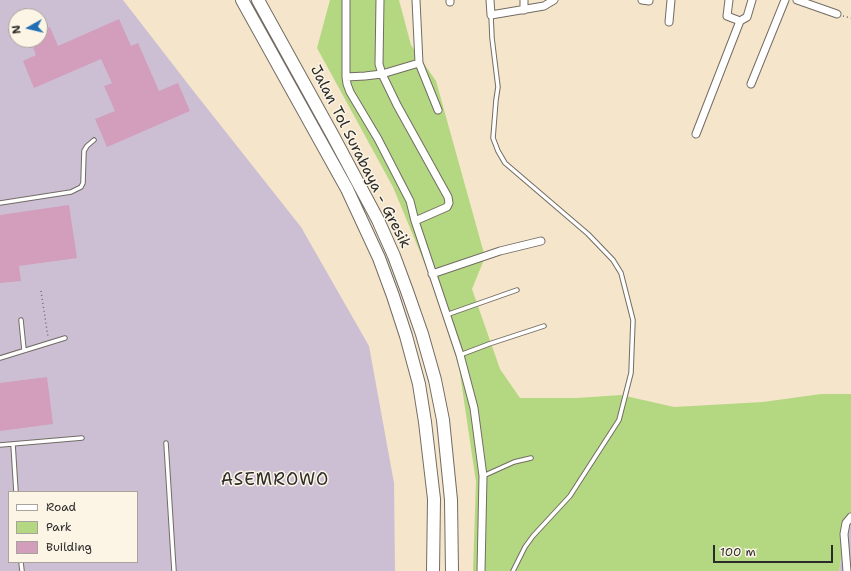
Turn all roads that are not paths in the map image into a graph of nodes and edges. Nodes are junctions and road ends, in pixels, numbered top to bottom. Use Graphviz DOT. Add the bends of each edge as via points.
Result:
graph roads {
  1 [pos="242,0"];
  2 [pos="258,0"];
  3 [pos="346,0"];
  4 [pos="380,0"];
  5 [pos="416,0"];
  6 [pos="490,0"];
  7 [pos="524,0"];
  8 [pos="554,0"];
  9 [pos="671,0"];
  10 [pos="730,0"];
  11 [pos="752,0"];
  12 [pos="785,0"];
  13 [pos="797,0"];
  14 [pos="524,10"];
  15 [pos="837,14"];
  16 [pos="491,15"];
  17 [pos="740,21"];
  18 [pos="669,22"];
  19 [pos="419,63"];
  20 [pos="382,74"];
  21 [pos="346,77"];
  22 [pos="751,84"];
  23 [pos="438,110"];
  24 [pos="696,134"];
  25 [pos="94,140"];
  26 [pos="0,203"];
  27 [pos="415,221"];
  28 [pos="541,241"];
  29 [pos="432,274"];
  30 [pos="517,290"];
  31 [pos="446,315"];
  32 [pos="21,320"];
  33 [pos="544,326"];
  34 [pos="65,338"];
  35 [pos="24,350"];
  36 [pos="460,355"];
  37 [pos="0,358"];
  38 [pos="82,438"];
  39 [pos="166,443"];
  40 [pos="13,444"];
  41 [pos="0,445"];
  42 [pos="531,458"];
  43 [pos="483,476"];
  44 [pos="16,491"];
  45 [pos="851,517"];
  46 [pos="174,571"];
  47 [pos="433,571"];
  48 [pos="452,571"];
  49 [pos="481,571"];
  50 [pos="513,571"];
  51 [pos="847,571"];
  1 -- 47 [label="highway, Jalan Tol Surabaya - Gresik" via="347,189 379,258 393,296 419,384 426,429 434,500"];
  2 -- 48 [label="highway, Jalan Tol Surabaya - Gresik" via="378,220 412,306 435,380 443,420 451,500"];
  3 -- 21 [label="street"];
  4 -- 20 [label="street" via="379,64"];
  5 -- 19 [label="street"];
  6 -- 16 [label="street"];
  7 -- 14 [label="street"];
  8 -- 14 [label="street" via="544,6"];
  9 -- 18 [label="street"];
  10 -- 17 [label="street" via="727,16"];
  11 -- 17 [label="street" via="747,17"];
  12 -- 22 [label="street"];
  13 -- 15 [label="street"];
  14 -- 16 [label="street"];
  16 -- 50 [label="lane" via="498,87 493,138 498,151 510,168 588,234 613,260 621,273 633,320 631,373 619,420 570,496 525,547"];
  17 -- 24 [label="street"];
  19 -- 20 [label="street"];
  19 -- 23 [label="street"];
  20 -- 21 [label="street"];
  20 -- 27 [label="street" via="448,197 447,207"];
  21 -- 27 [label="street" via="350,92 410,201"];
  25 -- 26 [label="lane" via="84,151 81,188 71,192"];
  27 -- 29 [label="street"];
  28 -- 29 [label="street" via="500,251"];
  29 -- 31 [label="street"];
  30 -- 31 [label="lane"];
  31 -- 36 [label="street"];
  32 -- 35 [label="lane"];
  33 -- 36 [label="lane"];
  34 -- 35 [label="lane"];
  35 -- 37 [label="lane"];
  36 -- 43 [label="street" via="474,408"];
  38 -- 40 [label="lane"];
  39 -- 46 [label="lane"];
  40 -- 41 [label="lane"];
  40 -- 44 [label="lane"];
  42 -- 43 [label="lane" via="514,462"];
  43 -- 49 [label="street"];
  45 -- 51 [label="street" via="846,523 844,534"];
}
